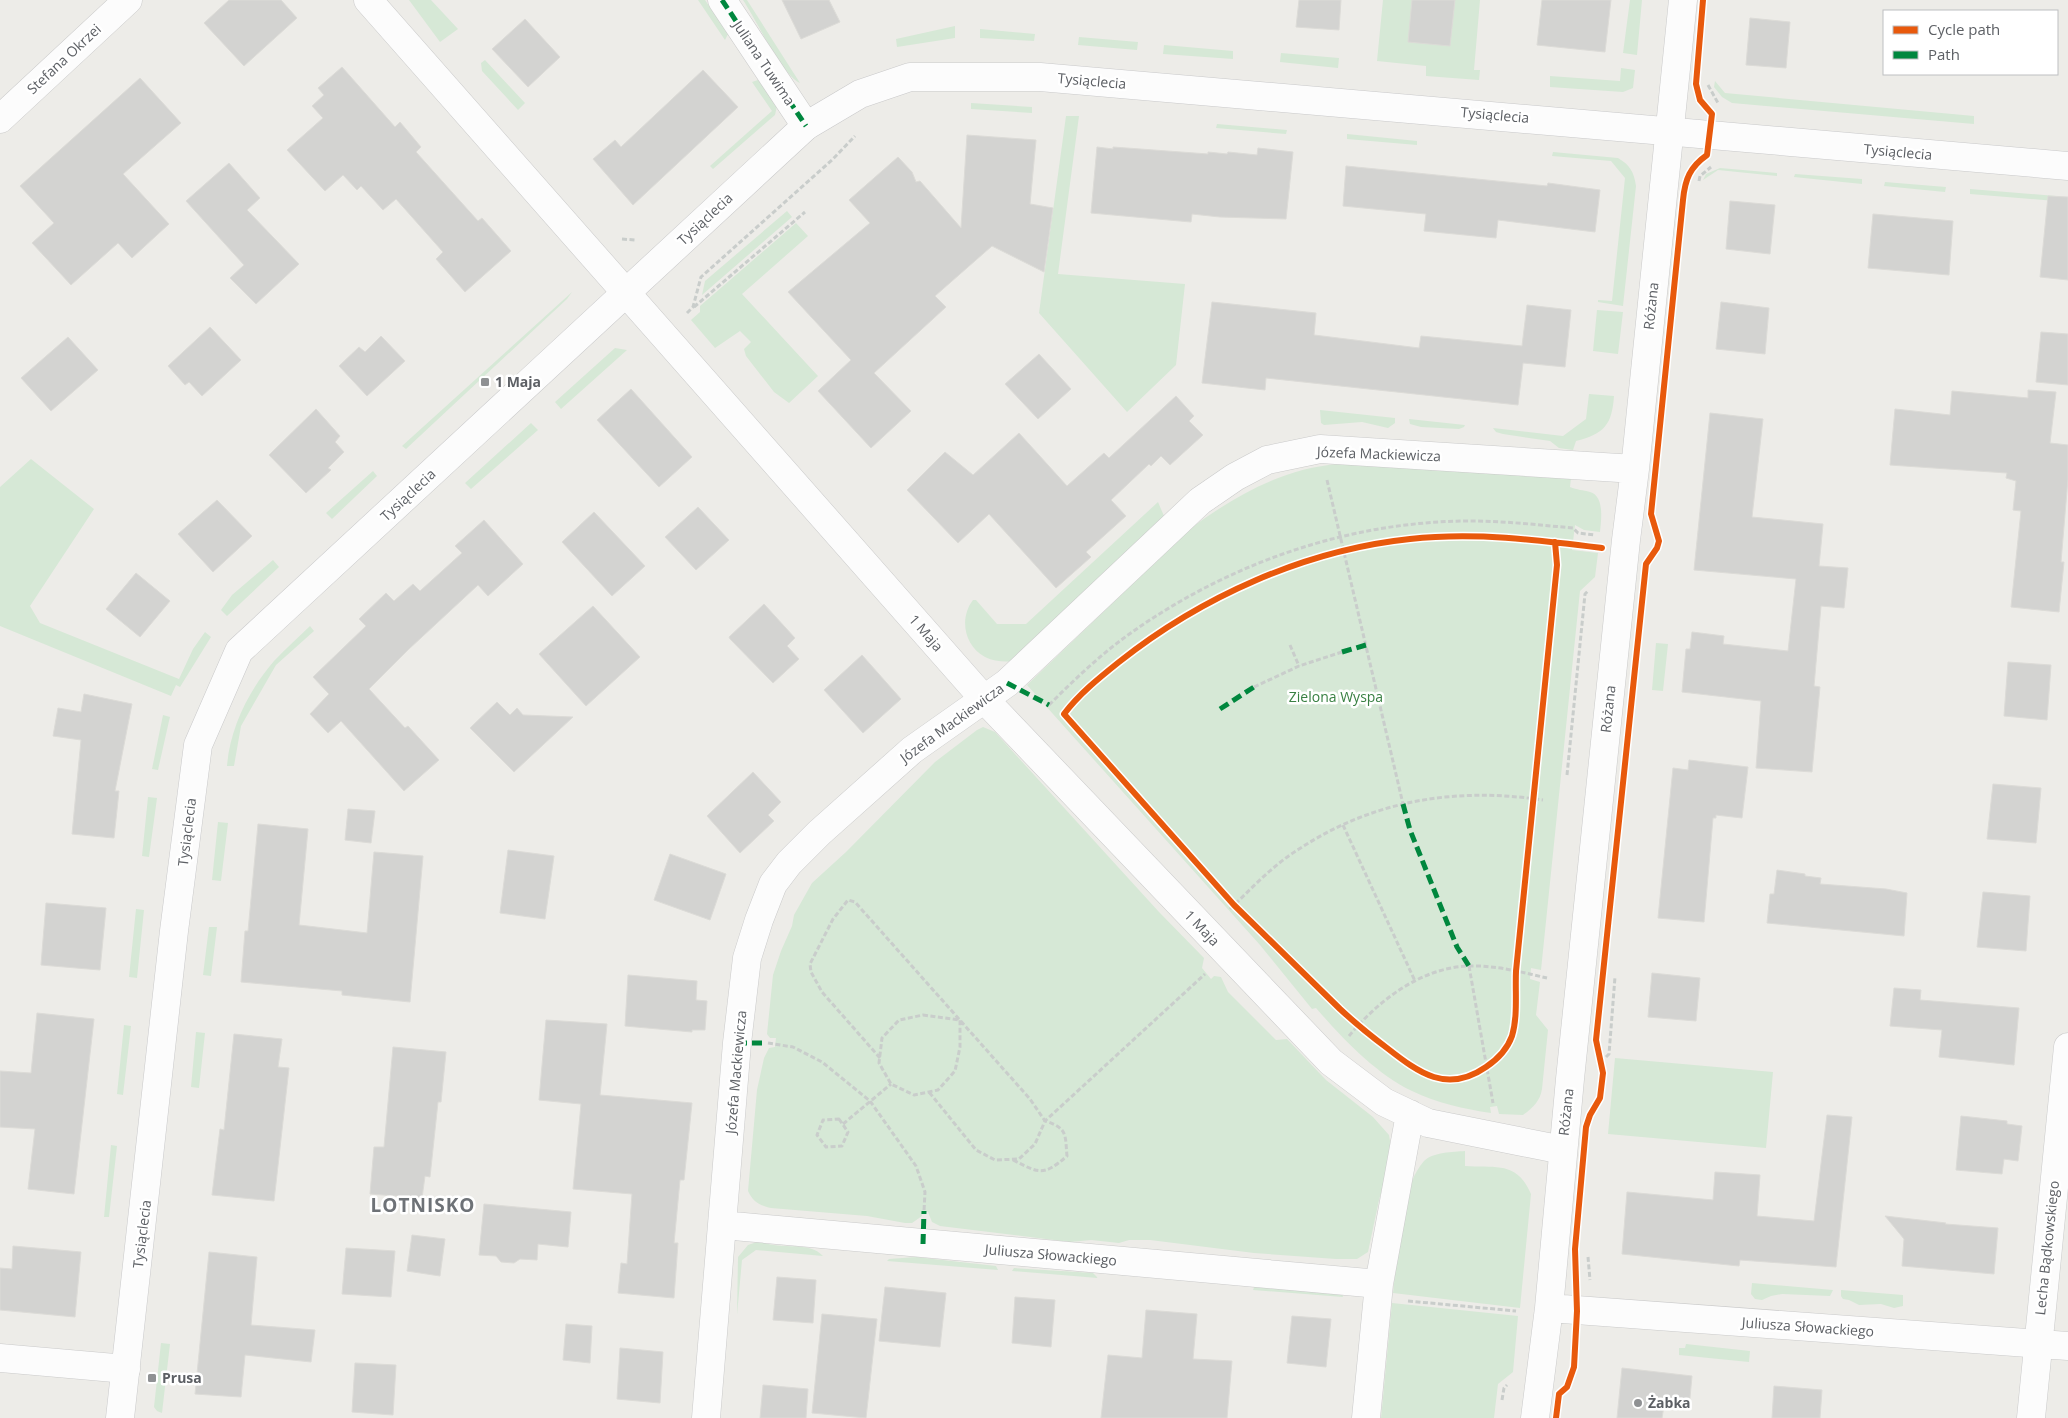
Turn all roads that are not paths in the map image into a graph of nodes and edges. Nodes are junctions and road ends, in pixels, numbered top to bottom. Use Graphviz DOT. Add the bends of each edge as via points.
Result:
graph roads {
  1 [pos="128,0"];
  2 [pos="368,0"];
  3 [pos="722,0"];
  4 [pos="1683,0"];
  5 [pos="0,119"];
  6 [pos="806,126"];
  7 [pos="1668,130"];
  8 [pos="2068,166"];
  9 [pos="627,292"];
  10 [pos="1635,469"];
  11 [pos="984,699"];
  12 [pos="2068,1048"];
  13 [pos="1410,1114"];
  14 [pos="1563,1150"];
  15 [pos="722,1225"];
  16 [pos="1379,1291"];
  17 [pos="1536,1310"];
  18 [pos="2038,1343"];
  19 [pos="2068,1346"];
  20 [pos="0,1358"];
  21 [pos="126,1369"];
  22 [pos="120,1418"];
  23 [pos="706,1418"];
  24 [pos="1366,1418"];
  25 [pos="1535,1418"];
  26 [pos="2031,1418"];
  1 -- 5 [label="street, Stefana Okrzei"];
  2 -- 9 [label="street, 1 Maja"];
  3 -- 6 [label="street, Juliana Tuwima"];
  4 -- 7 [label="street, Różana"];
  6 -- 7 [label="street, Tysiąclecia" via="860,94 910,77 1040,77"];
  6 -- 9 [label="street, Tysiąclecia"];
  7 -- 8 [label="street, Tysiąclecia"];
  7 -- 10 [label="street, Różana"];
  9 -- 11 [label="street, 1 Maja"];
  9 -- 21 [label="street, Tysiąclecia" via="239,651 198,745 174,930"];
  10 -- 11 [label="street, Józefa Mackiewicza" via="1320,450 1267,460 1200,501 1007,683"];
  10 -- 14 [label="street, Różana"];
  11 -- 13 [label="street, 1 Maja" via="1331,1062 1384,1102"];
  11 -- 15 [label="street, Józefa Mackiewicza" via="912,750 819,833 773,884 748,958 737,1043"];
  12 -- 18 [label="street, Lecha Bądkowskiego"];
  13 -- 14 [label="street, 1 Maja" via="1428,1124"];
  13 -- 16 [label="street"];
  14 -- 17 [label="street, Różana"];
  15 -- 16 [label="street, Juliusza Słowackiego"];
  15 -- 23 [label="street, Józefa Mackiewicza"];
  16 -- 24 [label="street"];
  17 -- 18 [label="street, Juliusza Słowackiego"];
  17 -- 25 [label="street, Różana"];
  18 -- 19 [label="street, Juliusza Słowackiego"];
  18 -- 26 [label="street, Lecha Bądkowskiego"];
  20 -- 21 [label="street"];
  21 -- 22 [label="street, Tysiąclecia"];
}
